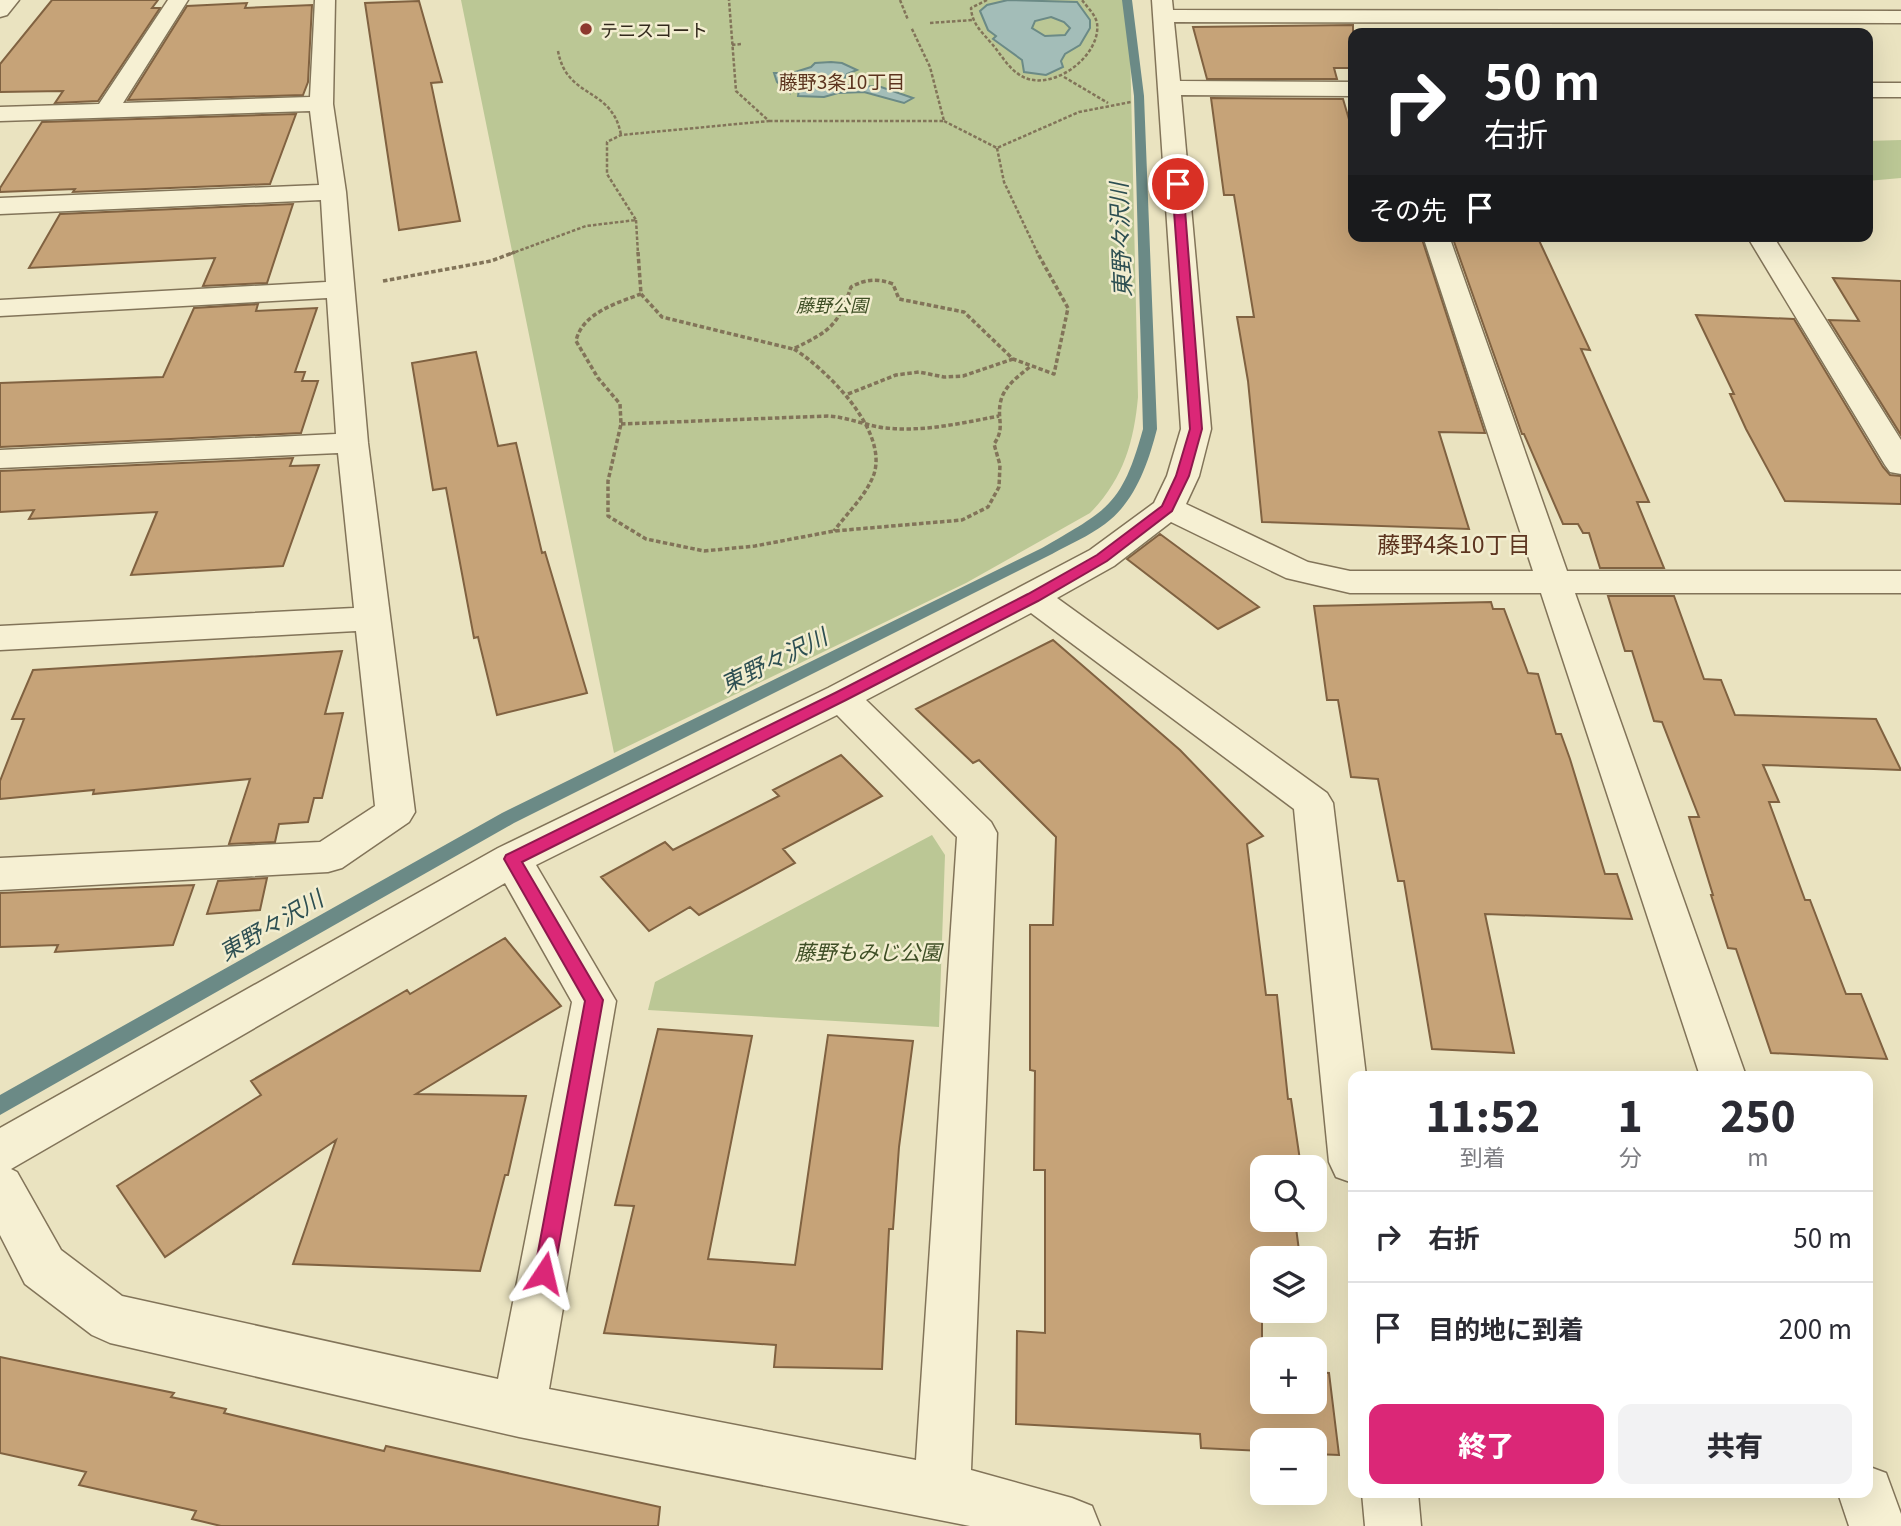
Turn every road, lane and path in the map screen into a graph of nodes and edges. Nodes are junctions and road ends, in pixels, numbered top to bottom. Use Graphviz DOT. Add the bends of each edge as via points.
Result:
graph roads {
  1 [pos="9,0"];
  2 [pos="178,0"];
  3 [pos="325,0"];
  4 [pos="729,0"];
  5 [pos="900,0"];
  6 [pos="987,0"];
  7 [pos="1082,0"];
  8 [pos="1163,8"];
  9 [pos="0,11"];
  10 [pos="1628,17"];
  11 [pos="1901,17"];
  12 [pos="908,20"];
  13 [pos="972,20"];
  14 [pos="930,23"];
  15 [pos="911,27"];
  16 [pos="741,44"];
  17 [pos="732,45"];
  18 [pos="558,51"];
  19 [pos="1064,76"];
  20 [pos="1348,89"];
  21 [pos="1873,90"];
  22 [pos="1901,90"];
  23 [pos="1170,95"];
  24 [pos="1108,103"];
  25 [pos="320,104"];
  26 [pos="106,111"];
  27 [pos="0,114"];
  28 [pos="769,121"];
  29 [pos="944,121"];
  30 [pos="621,135"];
  31 [pos="997,148"];
  32 [pos="333,192"];
  33 [pos="0,206"];
  34 [pos="636,220"];
  35 [pos="1438,242"];
  36 [pos="1764,242"];
  37 [pos="341,289"];
  38 [pos="641,294"];
  39 [pos="0,308"];
  40 [pos="793,349"];
  41 [pos="1013,359"];
  42 [pos="1031,366"];
  43 [pos="848,394"];
  44 [pos="999,416"];
  45 [pos="621,424"];
  46 [pos="863,425"];
  47 [pos="352,443"];
  48 [pos="0,459"];
  49 [pos="1901,465"];
  50 [pos="1167,508"];
  51 [pos="834,531"];
  52 [pos="1553,582"];
  53 [pos="1901,582"];
  54 [pos="1033,597"];
  55 [pos="373,619"];
  56 [pos="0,638"];
  57 [pos="841,697"];
  58 [pos="512,859"];
  59 [pos="0,874"];
  60 [pos="1721,1071"];
  61 [pos="1348,1118"];
  62 [pos="0,1152"];
  63 [pos="0,1187"];
  64 [pos="519,1410"];
  65 [pos="942,1492"];
  66 [pos="1391,1498"];
  67 [pos="1868,1498"];
  68 [pos="1072,1526"];
  69 [pos="1394,1526"];
  70 [pos="1877,1526"];
  1 -- 9 [label="street"];
  2 -- 26 [label="street"];
  3 -- 25 [label="street"];
  4 -- 17 [label="path"];
  5 -- 12 [label="path"];
  6 -- 13 [label="path" via="971,8"];
  7 -- 19 [label="path" via="1098,29 1084,59"];
  8 -- 10 [label="street"];
  8 -- 23 [label="street"];
  10 -- 11 [label="street"];
  13 -- 14 [label="path"];
  13 -- 19 [label="path" via="1018,75 1041,80"];
  15 -- 29 [label="path" via="930,67"];
  16 -- 17 [label="path"];
  17 -- 28 [label="path" via="736,91"];
  18 -- 30 [label="path" via="570,80 611,106 620,120"];
  19 -- 24 [label="path"];
  20 -- 23 [label="street"];
  21 -- 22 [label="street"];
  23 -- 24 [label="path"];
  23 -- 50 [label="street" via="1196,429 1183,476"];
  24 -- 31 [label="path"];
  25 -- 26 [label="street"];
  25 -- 32 [label="street"];
  26 -- 27 [label="street"];
  28 -- 29 [label="path"];
  28 -- 30 [label="path"];
  29 -- 31 [label="path"];
  30 -- 34 [label="path" via="607,142 607,174"];
  31 -- 42 [label="path" via="995,156 1012,202 1068,308 1054,374"];
  32 -- 33 [label="street"];
  32 -- 37 [label="street"];
  34 -- 37 [label="path" via="586,226 491,261"];
  34 -- 38 [label="path"];
  35 -- 52 [label="street"];
  36 -- 49 [label="street"];
  37 -- 39 [label="street"];
  37 -- 47 [label="street"];
  38 -- 40 [label="path" via="662,317"];
  38 -- 45 [label="path" via="596,313 577,334 576,344 596,377 620,404"];
  40 -- 41 [label="path" via="836,322 851,287 880,279 892,284 899,299 964,312"];
  40 -- 43 [label="path"];
  41 -- 42 [label="path"];
  41 -- 43 [label="path" via="963,376 896,375"];
  42 -- 44 [label="path" via="1005,387"];
  43 -- 46 [label="path"];
  44 -- 46 [label="path" via="936,428"];
  44 -- 51 [label="path" via="1002,433 994,444 1000,465 999,487 988,507 962,520"];
  45 -- 46 [label="path" via="818,416 847,418"];
  45 -- 51 [label="path" via="608,481 607,516 627,530 646,539 704,551"];
  46 -- 51 [label="path" via="876,463 870,481"];
  47 -- 48 [label="street"];
  47 -- 55 [label="street"];
  50 -- 52 [label="street" via="1298,570 1350,582"];
  50 -- 54 [label="street" via="1102,558"];
  52 -- 53 [label="street"];
  52 -- 60 [label="street"];
  54 -- 57 [label="street"];
  54 -- 61 [label="street" via="1312,803"];
  55 -- 56 [label="street"];
  55 -- 59 [label="street" via="395,812 328,857"];
  57 -- 58 [label="street"];
  57 -- 65 [label="street" via="976,833"];
  58 -- 62 [label="street"];
  58 -- 64 [label="street" via="594,1000"];
  63 -- 64 [label="street" via="43,1267 110,1318"];
  64 -- 65 [label="street"];
  65 -- 68 [label="street"];
  66 -- 69 [label="street"];
  67 -- 70 [label="street"];
}
